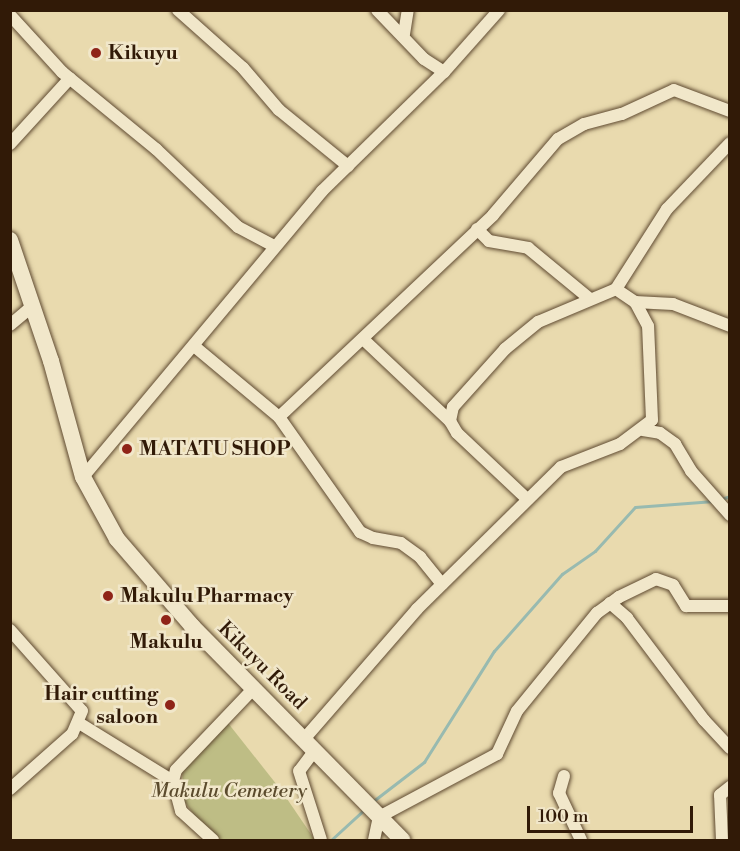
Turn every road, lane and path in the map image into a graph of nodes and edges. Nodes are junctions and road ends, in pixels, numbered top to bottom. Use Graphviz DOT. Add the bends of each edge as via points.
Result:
graph roads {
  1 [pos="178,10"];
  2 [pos="377,10"];
  3 [pos="408,10"];
  4 [pos="499,10"];
  5 [pos="10,15"];
  6 [pos="404,34"];
  7 [pos="444,72"];
  8 [pos="70,78"];
  9 [pos="729,111"];
  10 [pos="10,144"];
  11 [pos="729,144"];
  12 [pos="348,166"];
  13 [pos="477,229"];
  14 [pos="10,240"];
  15 [pos="274,246"];
  16 [pos="616,289"];
  17 [pos="590,299"];
  18 [pos="635,302"];
  19 [pos="33,306"];
  20 [pos="10,325"];
  21 [pos="729,326"];
  22 [pos="363,339"];
  23 [pos="194,345"];
  24 [pos="279,417"];
  25 [pos="450,421"];
  26 [pos="643,430"];
  27 [pos="83,477"];
  28 [pos="527,499"];
  29 [pos="725,511"];
  30 [pos="442,584"];
  31 [pos="610,603"];
  32 [pos="729,606"];
  33 [pos="10,630"];
  34 [pos="254,688"];
  35 [pos="79,723"];
  36 [pos="310,744"];
  37 [pos="729,747"];
  38 [pos="564,776"];
  39 [pos="173,782"];
  40 [pos="729,787"];
  41 [pos="10,789"];
  42 [pos="372,810"];
  43 [pos="213,840"];
  44 [pos="321,840"];
  45 [pos="374,840"];
  46 [pos="402,840"];
  47 [pos="581,840"];
  48 [pos="722,840"];
  1 -- 12 [label="street" via="243,68 279,111"];
  2 -- 6 [label="street"];
  3 -- 6 [label="street"];
  4 -- 7 [label="street"];
  5 -- 8 [label="street"];
  6 -- 7 [label="street" via="424,59"];
  7 -- 12 [label="street"];
  8 -- 10 [label="street"];
  8 -- 15 [label="street" via="156,149 238,227"];
  9 -- 13 [label="street" via="674,90 622,114 584,124 558,139"];
  11 -- 16 [label="street" via="667,209"];
  12 -- 15 [label="street"];
  13 -- 17 [label="street" via="489,241 528,248"];
  13 -- 22 [label="street"];
  14 -- 19 [label="main road, Kikuyu Road"];
  15 -- 23 [label="street"];
  16 -- 17 [label="street"];
  16 -- 18 [label="street"];
  17 -- 25 [label="street" via="538,322 505,350 457,401"];
  18 -- 21 [label="street" via="673,304"];
  18 -- 26 [label="street" via="648,326 652,420"];
  19 -- 20 [label="street"];
  19 -- 27 [label="main road, Kikuyu Road"];
  22 -- 24 [label="street"];
  22 -- 25 [label="street"];
  23 -- 24 [label="street"];
  23 -- 27 [label="street"];
  24 -- 30 [label="street" via="360,531 373,538 401,543 420,557"];
  25 -- 28 [label="street"];
  26 -- 28 [label="street" via="620,444 570,461"];
  26 -- 29 [label="street" via="660,433 675,444"];
  27 -- 34 [label="main road, Kikuyu Road" via="117,539 146,576"];
  28 -- 30 [label="street"];
  30 -- 36 [label="street"];
  31 -- 32 [label="street" via="656,579 673,585 686,606"];
  31 -- 37 [label="street" via="627,618"];
  31 -- 42 [label="street" via="517,711 490,760"];
  33 -- 35 [label="street" via="74,700 82,711"];
  34 -- 36 [label="main road, Kikuyu Road"];
  34 -- 39 [label="street" via="184,759"];
  35 -- 39 [label="street"];
  35 -- 41 [label="street"];
  36 -- 42 [label="main road, Kikuyu Road"];
  36 -- 44 [label="street" via="299,771"];
  38 -- 47 [label="street" via="560,794"];
  39 -- 43 [label="street" via="181,811"];
  40 -- 48 [label="street" via="720,795"];
  42 -- 45 [label="street"];
  42 -- 46 [label="main road, Kikuyu Road"];
}
